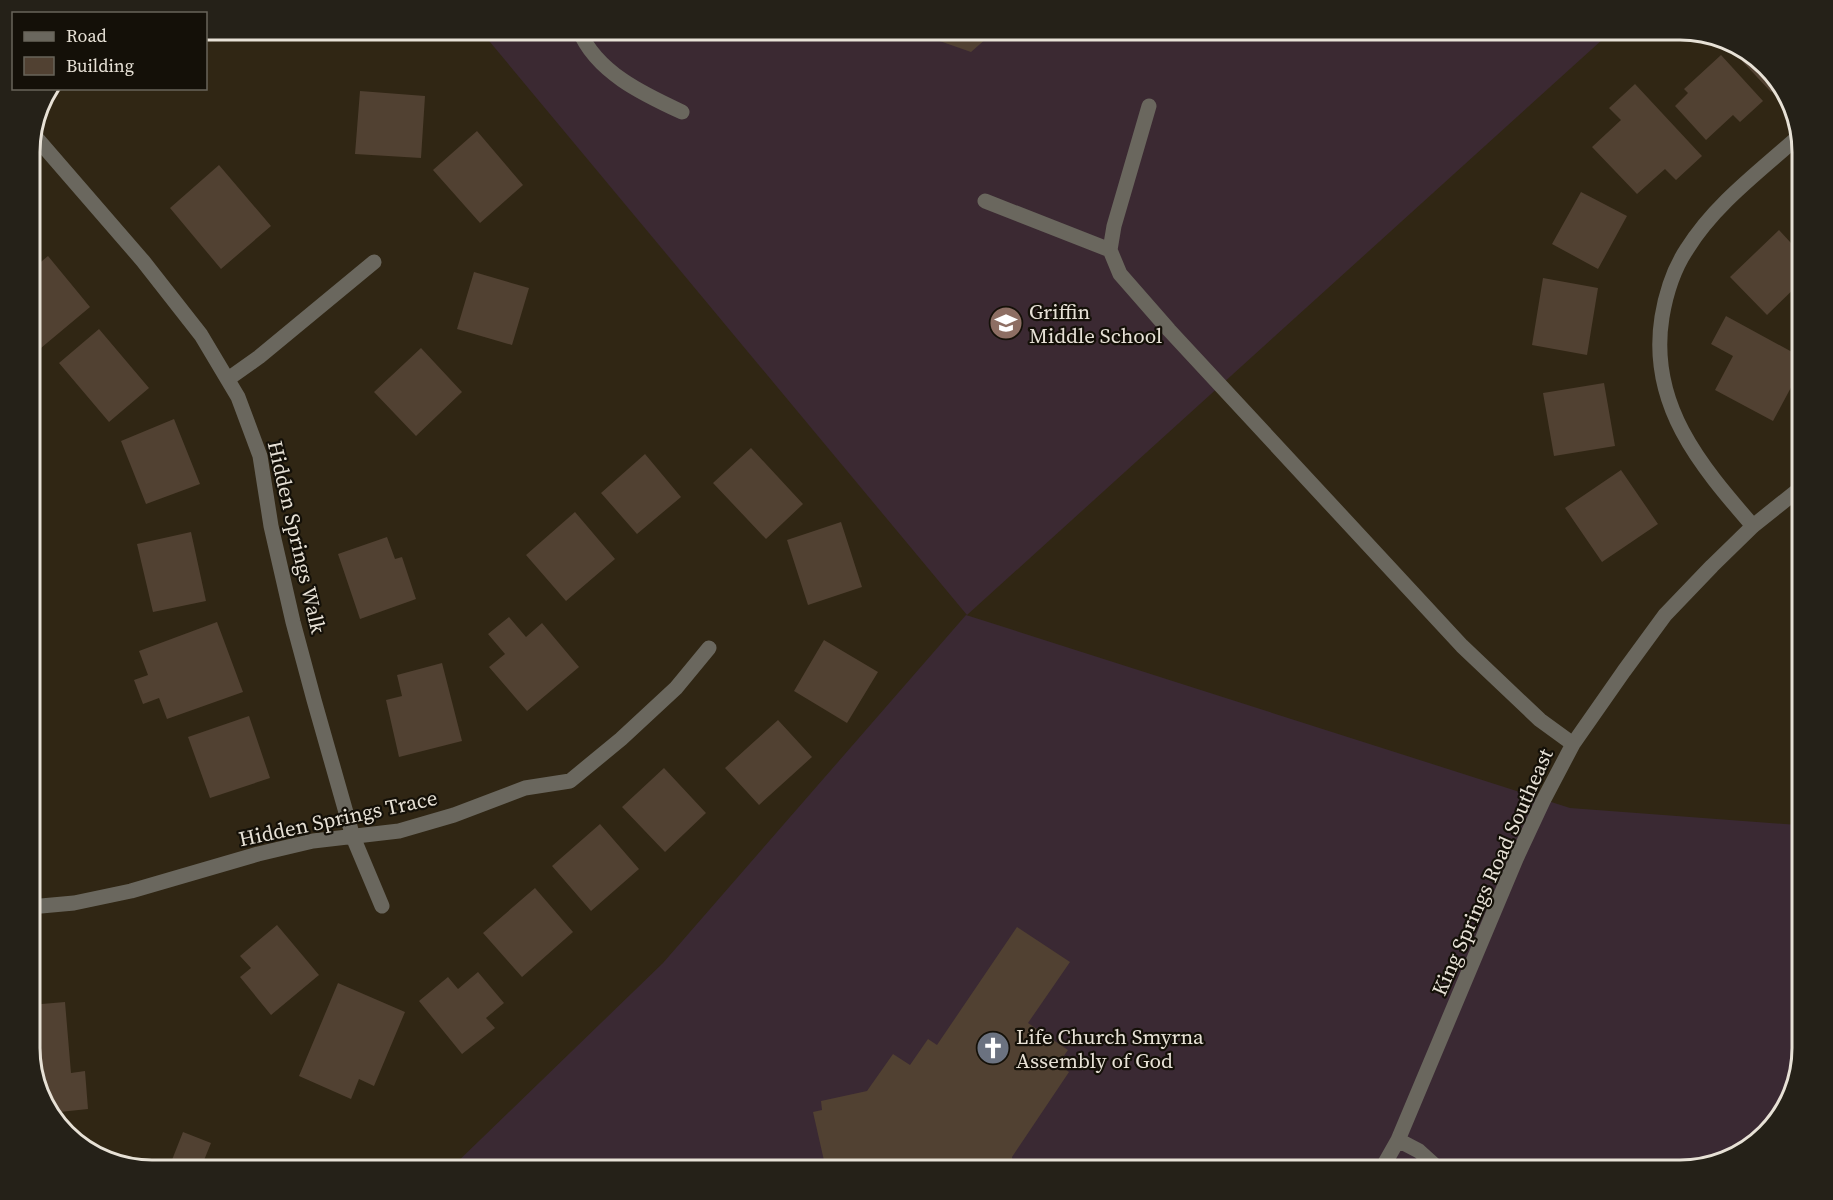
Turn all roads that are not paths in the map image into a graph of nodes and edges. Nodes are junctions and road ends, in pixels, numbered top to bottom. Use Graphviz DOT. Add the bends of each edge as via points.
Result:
graph roads {
  1 [pos="584,41"];
  2 [pos="1149,106"];
  3 [pos="682,112"];
  4 [pos="1792,142"];
  5 [pos="41,143"];
  6 [pos="985,201"];
  7 [pos="1110,250"];
  8 [pos="374,262"];
  9 [pos="228,379"];
  10 [pos="1792,495"];
  11 [pos="1753,526"];
  12 [pos="709,648"];
  13 [pos="1573,744"];
  14 [pos="353,837"];
  15 [pos="41,906"];
  16 [pos="382,906"];
  17 [pos="1398,1140"];
  18 [pos="1387,1160"];
  19 [pos="1430,1160"];
  1 -- 3 [label="street" via="613,74"];
  2 -- 7 [label="street"];
  4 -- 11 [label="street" via="1724,203 1686,249 1665,298 1660,332 1660,365 1672,411 1705,468"];
  5 -- 9 [label="street, Hidden Springs Walk" via="150,270 201,335"];
  6 -- 7 [label="street"];
  7 -- 13 [label="street" via="1120,274 1161,322 1462,646 1540,720"];
  8 -- 9 [label="street"];
  9 -- 14 [label="street, Hidden Springs Walk" via="260,456 293,622"];
  10 -- 11 [label="street, King Springs Road Southeast"];
  11 -- 13 [label="street, King Springs Road Southeast" via="1665,615"];
  12 -- 14 [label="street, Hidden Springs Trace" via="676,688 570,781 525,788 399,831"];
  13 -- 17 [label="street, King Springs Road Southeast" via="1516,859"];
  14 -- 15 [label="street, Hidden Springs Trace" via="313,841 130,891"];
  14 -- 16 [label="street, Hidden Springs Walk"];
  17 -- 18 [label="street, King Springs Road Southeast"];
  17 -- 19 [label="street"];
}
